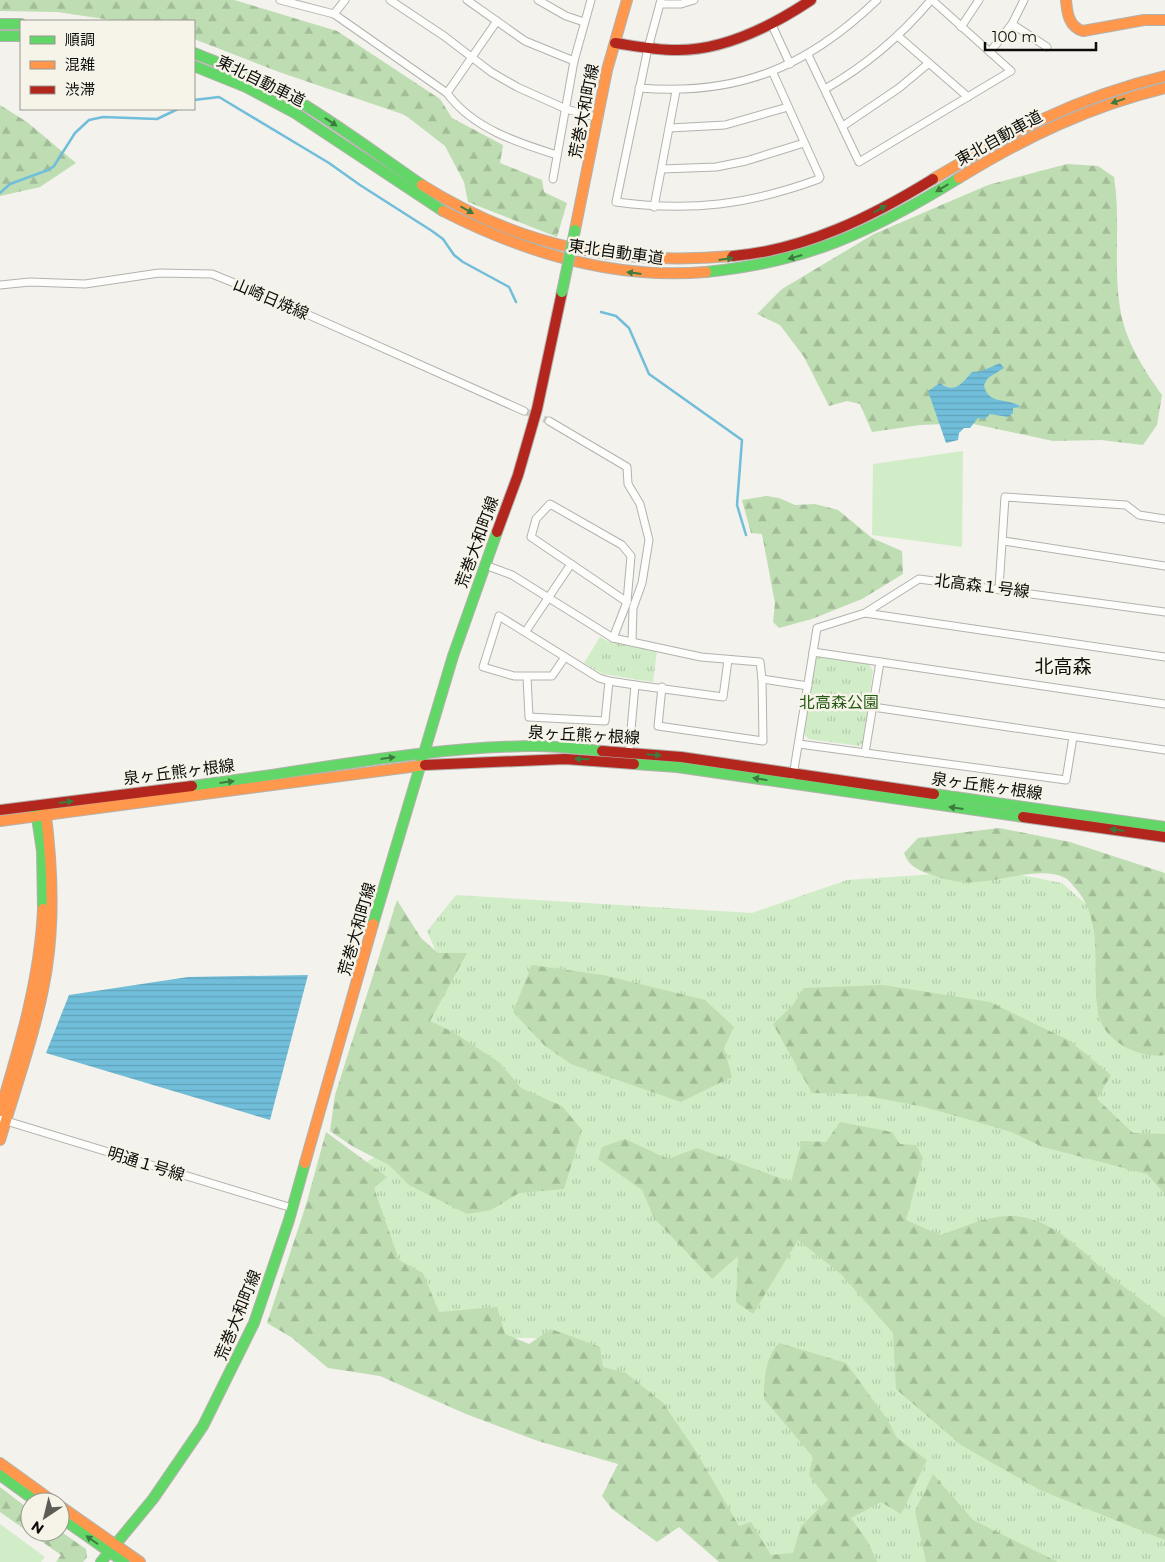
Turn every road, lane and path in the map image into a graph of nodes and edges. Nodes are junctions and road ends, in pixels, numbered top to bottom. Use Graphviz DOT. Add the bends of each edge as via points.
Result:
graph roads {
  1 [pos="280,0"];
  2 [pos="345,0"];
  3 [pos="390,0"];
  4 [pos="467,0"];
  5 [pos="538,0"];
  6 [pos="591,0"];
  7 [pos="627,0"];
  8 [pos="694,0"];
  9 [pos="811,0"];
  10 [pos="877,0"];
  11 [pos="932,0"];
  12 [pos="979,0"];
  13 [pos="1024,0"];
  14 [pos="1066,0"];
  15 [pos="293,1"];
  16 [pos="660,2"];
  17 [pos="334,14"];
  18 [pos="1165,20"];
  19 [pos="497,21"];
  20 [pos="584,22"];
  21 [pos="771,23"];
  22 [pos="0,24"];
  23 [pos="20,24"];
  24 [pos="1012,24"];
  25 [pos="962,27"];
  26 [pos="2,36"];
  27 [pos="20,36"];
  28 [pos="899,37"];
  29 [pos="615,42"];
  30 [pos="1047,47"];
  31 [pos="648,48"];
  32 [pos="990,52"];
  33 [pos="195,53"];
  34 [pos="808,55"];
  35 [pos="472,58"];
  36 [pos="574,61"];
  37 [pos="929,63"];
  38 [pos="790,64"];
  39 [pos="195,66"];
  40 [pos="773,73"];
  41 [pos="1165,76"];
  42 [pos="639,88"];
  43 [pos="1165,88"];
  44 [pos="826,89"];
  45 [pos="676,91"];
  46 [pos="447,93"];
  47 [pos="968,97"];
  48 [pos="788,108"];
  49 [pos="566,109"];
  50 [pos="599,118"];
  51 [pos="842,126"];
  52 [pos="670,128"];
  53 [pos="804,143"];
  54 [pos="557,155"];
  55 [pos="662,169"];
  56 [pos="553,179"];
  57 [pos="654,207"];
  58 [pos="0,285"];
  59 [pos="524,411"];
  60 [pos="548,421"];
  61 [pos="1165,520"];
  62 [pos="1004,542"];
  63 [pos="571,564"];
  64 [pos="485,565"];
  65 [pos="1165,566"];
  66 [pos="999,588"];
  67 [pos="548,597"];
  68 [pos="627,602"];
  69 [pos="1165,612"];
  70 [pos="865,613"];
  71 [pos="526,631"];
  72 [pos="612,638"];
  73 [pos="632,642"];
  74 [pos="813,652"];
  75 [pos="1165,657"];
  76 [pos="565,658"];
  77 [pos="728,660"];
  78 [pos="880,662"];
  79 [pos="527,677"];
  80 [pos="762,679"];
  81 [pos="609,681"];
  82 [pos="635,685"];
  83 [pos="808,686"];
  84 [pos="662,687"];
  85 [pos="1165,704"];
  86 [pos="873,707"];
  87 [pos="1073,737"];
  88 [pos="798,744"];
  89 [pos="1165,750"];
  90 [pos="629,752"];
  91 [pos="865,753"];
  92 [pos="423,754"];
  93 [pos="419,765"];
  94 [pos="794,773"];
  95 [pos="792,784"];
  96 [pos="0,810"];
  97 [pos="41,810"];
  98 [pos="0,820"];
  99 [pos="1165,827"];
  100 [pos="1165,837"];
  101 [pos="0,1111"];
  102 [pos="3,1120"];
  103 [pos="0,1140"];
  104 [pos="292,1208"];
  105 [pos="0,1463"];
  106 [pos="0,1475"];
  107 [pos="24,1492"];
  108 [pos="40,1492"];
  109 [pos="70,1514"];
  110 [pos="70,1523"];
  111 [pos="112,1548"];
  112 [pos="101,1562"];
  113 [pos="124,1562"];
  114 [pos="140,1562"];
  1 -- 15 [label="street"];
  2 -- 17 [label="street"];
  3 -- 35 [label="street"];
  4 -- 19 [label="street"];
  5 -- 20 [label="street"];
  6 -- 20 [label="street"];
  7 -- 29 [label="main road, 荒巻大和町線"];
  8 -- 16 [label="street" via="681,4"];
  9 -- 21 [label="main road"];
  10 -- 34 [label="street" via="840,33"];
  11 -- 25 [label="street"];
  11 -- 28 [label="street"];
  12 -- 25 [label="street"];
  13 -- 24 [label="street"];
  14 -- 18 [label="main road" via="1075,29 1085,33"];
  15 -- 17 [label="street"];
  16 -- 31 [label="street"];
  17 -- 46 [label="street"];
  19 -- 35 [label="street"];
  19 -- 36 [label="street" via="525,41"];
  20 -- 36 [label="street"];
  21 -- 31 [label="main road" via="709,48"];
  21 -- 38 [label="street"];
  22 -- 23 [label="main road"];
  24 -- 30 [label="street"];
  24 -- 32 [label="street"];
  25 -- 32 [label="street"];
  26 -- 27 [label="main road"];
  28 -- 37 [label="street"];
  28 -- 44 [label="street" via="858,70"];
  29 -- 31 [label="main road"];
  29 -- 50 [label="main road, 荒巻大和町線" via="606,70"];
  31 -- 42 [label="street"];
  32 -- 47 [label="street" via="1011,71"];
  33 -- 41 [label="main road, 東北自動車道, one-way" via="238,70 301,102 441,196 477,216 517,233 583,252 665,262 737,257 794,245 838,229 877,211 1051,112"];
  34 -- 38 [label="street"];
  34 -- 44 [label="street"];
  35 -- 46 [label="street"];
  35 -- 49 [label="street" via="517,87"];
  36 -- 49 [label="street"];
  37 -- 47 [label="street"];
  37 -- 51 [label="street" via="899,88"];
  38 -- 40 [label="street"];
  43 -- 39 [label="main road, 東北自動車道, one-way" via="1138,94 1034,134 898,214 844,241 765,265 712,273 664,274 582,265 502,240 437,208 296,113"];
  40 -- 45 [label="street" via="714,87"];
  40 -- 48 [label="street"];
  42 -- 45 [label="street"];
  42 -- 57 [label="street" via="616,202"];
  44 -- 51 [label="street"];
  45 -- 52 [label="street"];
  46 -- 54 [label="street" via="458,108 479,122 528,146"];
  47 -- 51 [label="street" via="859,162"];
  48 -- 52 [label="street" via="725,125"];
  48 -- 53 [label="street"];
  49 -- 50 [label="street"];
  49 -- 54 [label="street"];
  50 -- 64 [label="main road, 荒巻大和町線, bridge" via="537,409 518,475"];
  52 -- 55 [label="street"];
  53 -- 55 [label="street" via="716,167"];
  53 -- 57 [label="street" via="819,179 727,205"];
  54 -- 56 [label="street"];
  55 -- 57 [label="street"];
  58 -- 59 [label="street, 山崎日焼線" via="30,282 85,284 158,272 212,274"];
  60 -- 73 [label="street" via="627,467 628,484 640,504 649,540 642,583 632,608"];
  61 -- 62 [label="street" via="1139,515 1126,505 1005,496"];
  62 -- 65 [label="street"];
  62 -- 66 [label="street"];
  63 -- 67 [label="street"];
  63 -- 68 [label="street"];
  63 -- 68 [label="street" via="531,537 536,519 550,504 622,545 632,556"];
  64 -- 67 [label="street" via="512,575"];
  64 -- 92 [label="main road, 荒巻大和町線"];
  66 -- 69 [label="street, 北高森１号線"];
  66 -- 70 [label="street, 北高森１号線" via="919,579"];
  67 -- 71 [label="street"];
  67 -- 72 [label="street"];
  68 -- 72 [label="street"];
  70 -- 74 [label="street, 北高森１号線" via="817,628"];
  70 -- 75 [label="street"];
  71 -- 76 [label="street"];
  71 -- 79 [label="street" via="500,616 483,667"];
  72 -- 73 [label="street"];
  73 -- 77 [label="street"];
  74 -- 78 [label="street"];
  74 -- 83 [label="street, 北高森１号線"];
  76 -- 79 [label="street" via="552,676"];
  76 -- 81 [label="street"];
  77 -- 80 [label="street" via="760,662"];
  77 -- 84 [label="street" via="723,697"];
  78 -- 85 [label="street"];
  78 -- 86 [label="street"];
  79 -- 81 [label="street" via="529,717 605,722"];
  80 -- 83 [label="street"];
  80 -- 84 [label="street" via="763,741 658,726"];
  81 -- 82 [label="street"];
  82 -- 84 [label="street"];
  82 -- 90 [label="street"];
  83 -- 88 [label="street, 北高森１号線"];
  86 -- 87 [label="street"];
  86 -- 91 [label="street"];
  87 -- 89 [label="street"];
  87 -- 91 [label="street" via="1066,780"];
  88 -- 91 [label="street"];
  88 -- 94 [label="street, 北高森１号線"];
  90 -- 92 [label="main road, 泉ヶ丘熊ヶ根線" via="512,746"];
  90 -- 94 [label="main road, 泉ヶ丘熊ヶ根線, one-way"];
  92 -- 93 [label="main road, 荒巻大和町線"];
  97 -- 92 [label="main road, 泉ヶ丘熊ヶ根線, one-way"];
  95 -- 93 [label="main road, 泉ヶ丘熊ヶ根線, one-way" via="613,761 457,761"];
  93 -- 97 [label="main road, 泉ヶ丘熊ヶ根線"];
  93 -- 104 [label="main road, 荒巻大和町線"];
  94 -- 95 [label="street, 北高森１号線"];
  94 -- 99 [label="main road, 泉ヶ丘熊ヶ根線"];
  100 -- 95 [label="main road, 泉ヶ丘熊ヶ根線, one-way"];
  96 -- 97 [label="main road, 泉ヶ丘熊ヶ根線"];
  97 -- 98 [label="main road, 泉ヶ丘熊ヶ根線"];
  97 -- 101 [label="main road" via="43,935 27,1018"];
  97 -- 102 [label="main road" via="52,869 47,968 36,1018"];
  102 -- 103 [label="main road"];
  102 -- 104 [label="street, 明通１号線"];
  104 -- 111 [label="main road, 荒巻大和町線" via="254,1323 219,1396 178,1464"];
  105 -- 108 [label="main road"];
  106 -- 107 [label="main road"];
  109 -- 111 [label="main road"];
  111 -- 110 [label="main road, one-way"];
  111 -- 112 [label="main road, 荒巻大和町線"];
  111 -- 113 [label="main road"];
  111 -- 114 [label="main road"];
}
